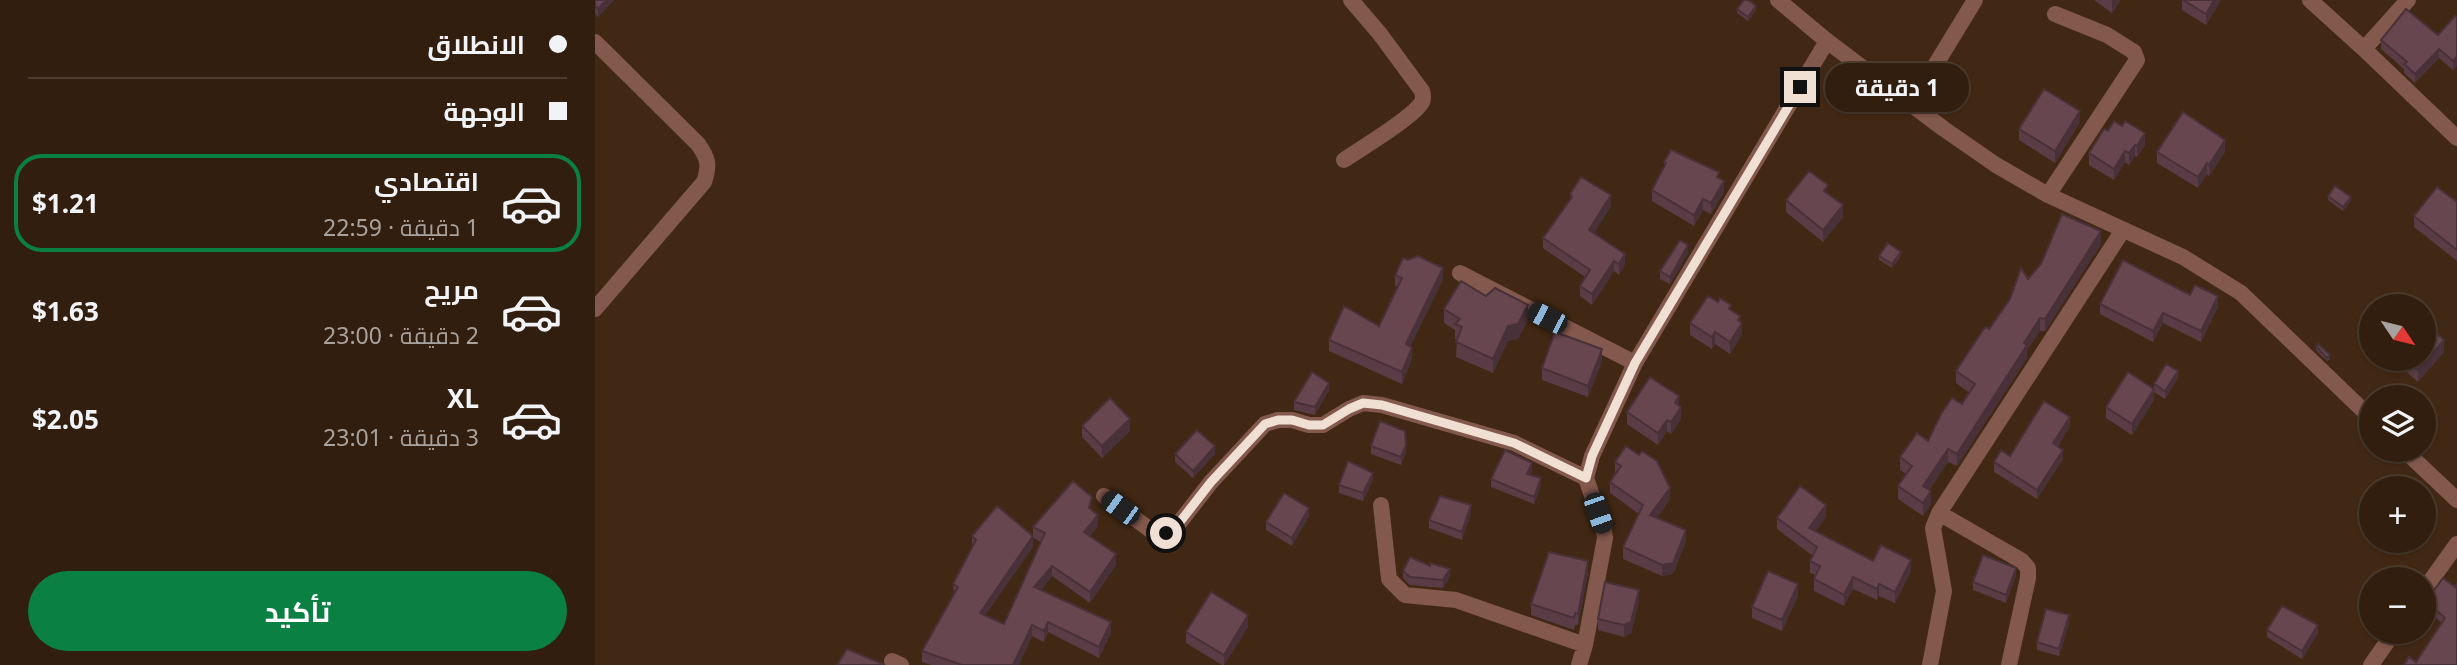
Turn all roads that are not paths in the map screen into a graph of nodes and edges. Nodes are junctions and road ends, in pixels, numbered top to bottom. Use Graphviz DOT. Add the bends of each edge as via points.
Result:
graph roads {
  1 [pos="1351,0"];
  2 [pos="1778,0"];
  3 [pos="1975,0"];
  4 [pos="2310,0"];
  5 [pos="2408,0"];
  6 [pos="2055,14"];
  7 [pos="1828,41"];
  8 [pos="595,42"];
  9 [pos="2364,49"];
  10 [pos="1911,105"];
  11 [pos="2457,138"];
  12 [pos="1344,160"];
  13 [pos="2048,195"];
  14 [pos="2123,230"];
  15 [pos="1460,274"];
  16 [pos="595,309"];
  17 [pos="1635,363"];
  18 [pos="2359,406"];
  19 [pos="2417,462"];
  20 [pos="1586,478"];
  21 [pos="1104,496"];
  22 [pos="2457,500"];
  23 [pos="1381,505"];
  24 [pos="1939,513"];
  25 [pos="2457,544"];
  26 [pos="2436,573"];
  27 [pos="2386,644"];
  28 [pos="1585,645"];
  29 [pos="1579,665"];
  30 [pos="1930,665"];
  31 [pos="2009,665"];
  32 [pos="2371,665"];
  1 -- 12 [label="street" via="1423,96 1412,112"];
  2 -- 7 [label="street"];
  3 -- 10 [label="street"];
  4 -- 9 [label="street"];
  5 -- 9 [label="street"];
  6 -- 13 [label="street" via="2106,35 2134,52 2137,60"];
  7 -- 10 [label="street"];
  7 -- 17 [label="street"];
  8 -- 16 [label="street" via="698,144 707,157 708,169 703,182"];
  9 -- 11 [label="street"];
  10 -- 13 [label="street"];
  13 -- 14 [label="street"];
  14 -- 18 [label="street" via="2183,257 2241,293"];
  14 -- 24 [label="street"];
  15 -- 17 [label="street"];
  17 -- 20 [label="street"];
  19 -- 22 [label="street"];
  20 -- 21 [label="street" via="1514,443 1363,403 1323,425 1292,420 1265,424 1166,533 1152,531"];
  20 -- 28 [label="street" via="1605,538"];
  23 -- 28 [label="street" via="1389,579 1405,595 1457,600"];
  24 -- 30 [label="street" via="1933,528 1944,591"];
  24 -- 31 [label="street" via="2028,568"];
  25 -- 26 [label="street"];
  27 -- 32 [label="street"];
  28 -- 29 [label="street"];
}
